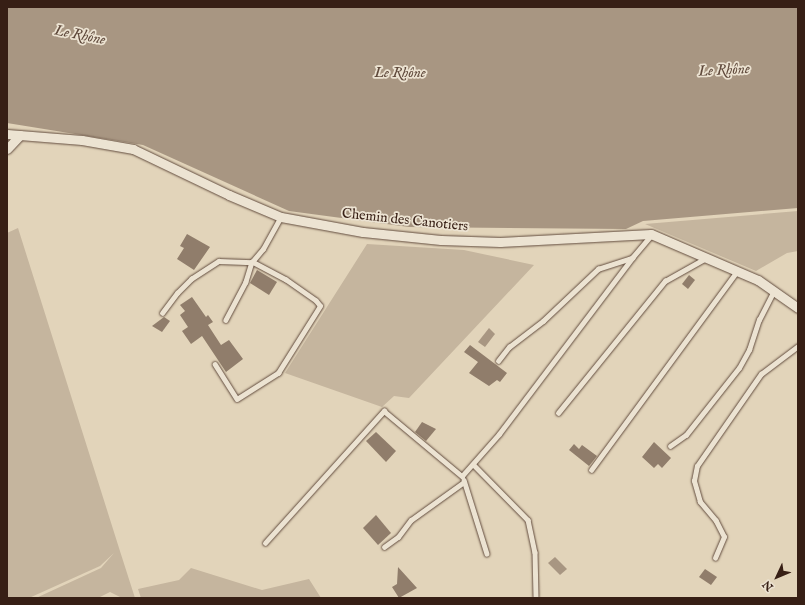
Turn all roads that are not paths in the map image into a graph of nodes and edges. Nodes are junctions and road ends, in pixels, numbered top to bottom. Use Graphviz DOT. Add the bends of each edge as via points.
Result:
graph roads {
  1 [pos="7,134"];
  2 [pos="20,134"];
  3 [pos="7,149"];
  4 [pos="281,216"];
  5 [pos="651,234"];
  6 [pos="632,258"];
  7 [pos="706,258"];
  8 [pos="252,262"];
  9 [pos="737,271"];
  10 [pos="774,290"];
  11 [pos="798,308"];
  12 [pos="162,313"];
  13 [pos="226,320"];
  14 [pos="798,346"];
  15 [pos="498,361"];
  16 [pos="215,364"];
  17 [pos="558,413"];
  18 [pos="670,446"];
  19 [pos="474,465"];
  20 [pos="591,470"];
  21 [pos="462,476"];
  22 [pos="464,482"];
  23 [pos="265,544"];
  24 [pos="384,547"];
  25 [pos="486,554"];
  26 [pos="715,558"];
  27 [pos="536,596"];
  1 -- 2 [label="street, Chemin des Canotiers"];
  2 -- 3 [label="street"];
  2 -- 4 [label="street, Chemin des Canotiers" via="82,140 133,150 228,195"];
  4 -- 5 [label="street, Chemin des Canotiers" via="363,232 441,240 500,242"];
  4 -- 8 [label="lane" via="263,249"];
  5 -- 6 [label="lane"];
  5 -- 7 [label="street, Chemin des Canotiers"];
  6 -- 15 [label="lane" via="598,269 543,321 509,347"];
  6 -- 19 [label="lane"];
  7 -- 9 [label="street, Chemin des Canotiers"];
  7 -- 17 [label="lane" via="665,281"];
  8 -- 12 [label="lane" via="219,261 190,279"];
  8 -- 13 [label="lane" via="246,282"];
  8 -- 16 [label="lane" via="286,280 320,306 278,373 237,399"];
  9 -- 10 [label="street, Chemin des Canotiers"];
  9 -- 20 [label="lane"];
  10 -- 11 [label="street, Chemin des Canotiers"];
  10 -- 18 [label="lane" via="739,368 686,435"];
  14 -- 26 [label="lane" via="761,374 697,466 694,481 700,502 716,521 724,538"];
  19 -- 21 [label="lane"];
  19 -- 27 [label="lane" via="528,520 535,552"];
  21 -- 22 [label="lane"];
  21 -- 23 [label="lane" via="384,411"];
  22 -- 24 [label="lane" via="411,520 398,537"];
  22 -- 25 [label="lane"];
}
